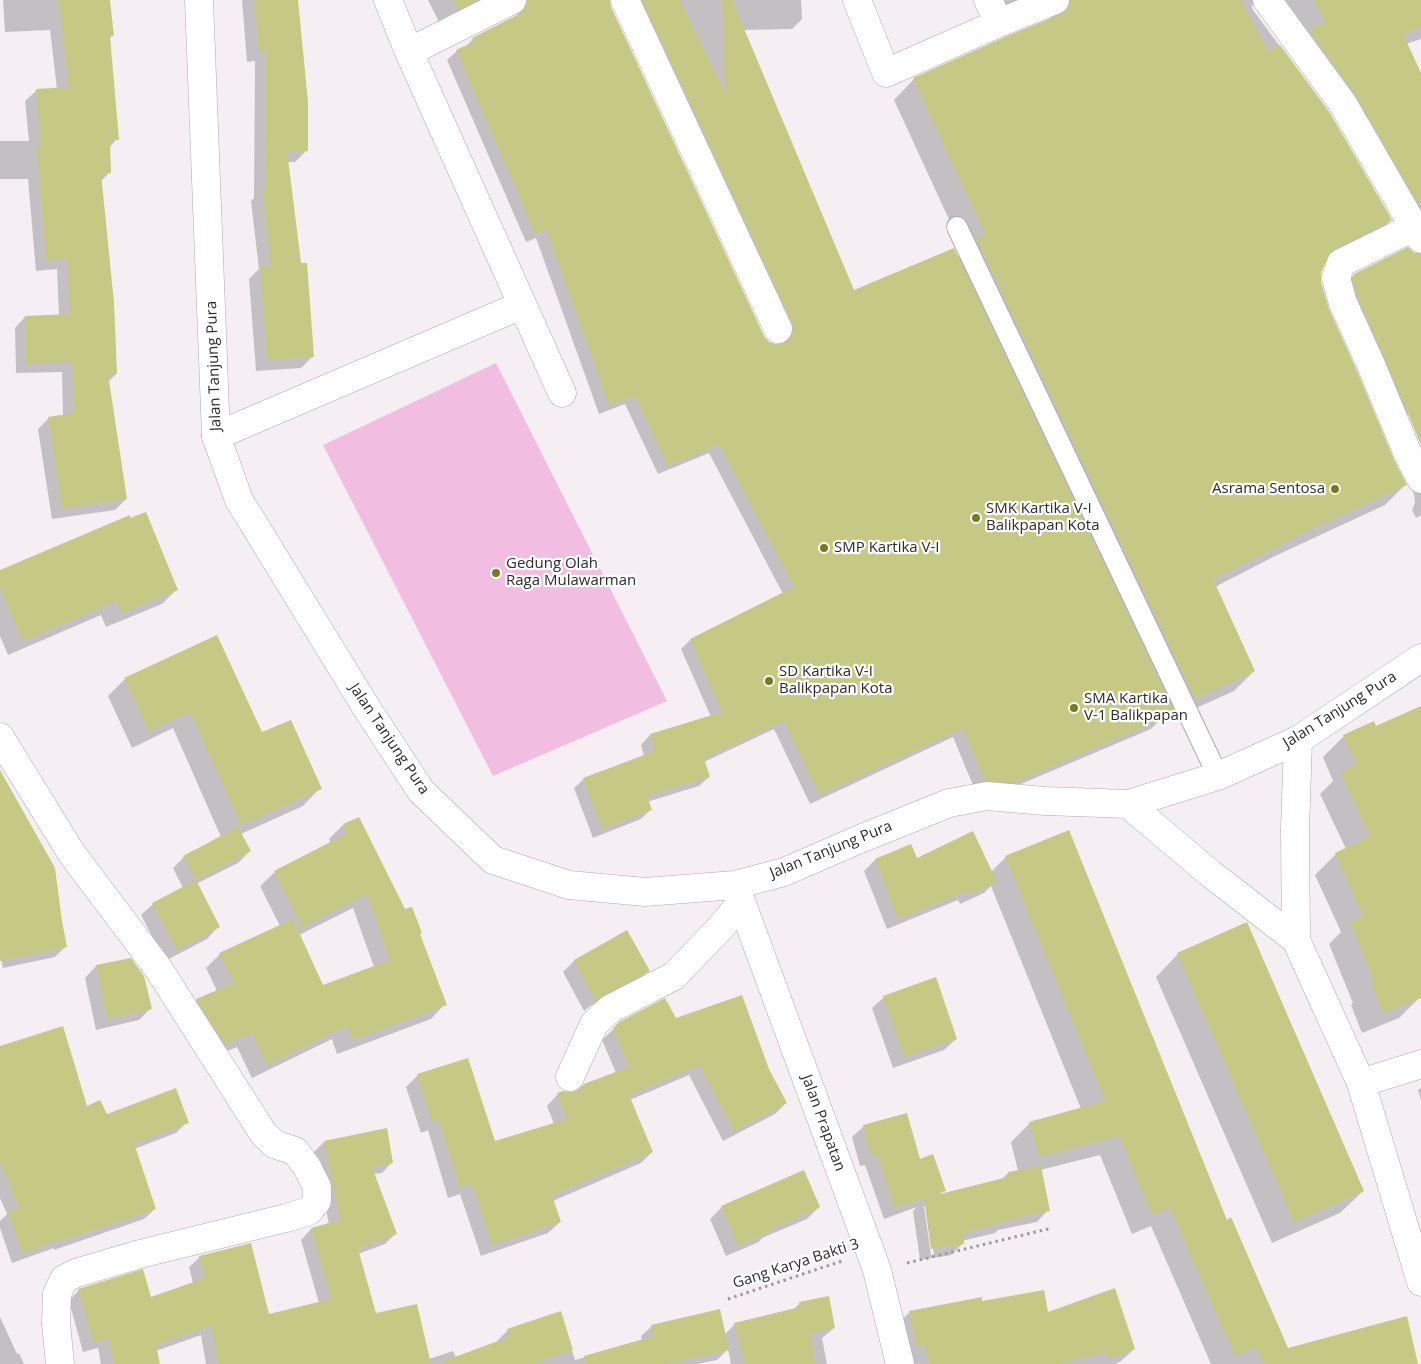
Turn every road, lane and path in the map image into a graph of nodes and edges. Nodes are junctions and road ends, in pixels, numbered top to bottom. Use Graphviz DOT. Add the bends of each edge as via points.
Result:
graph roads {
  1 [pos="199,0"];
  2 [pos="388,0"];
  3 [pos="512,0"];
  4 [pos="625,0"];
  5 [pos="857,0"];
  6 [pos="1055,0"];
  7 [pos="1267,0"];
  8 [pos="993,12"];
  9 [pos="409,52"];
  10 [pos="957,227"];
  11 [pos="1417,233"];
  12 [pos="522,305"];
  13 [pos="778,329"];
  14 [pos="562,393"];
  15 [pos="216,436"];
  16 [pos="1421,479"];
  17 [pos="1421,658"];
  18 [pos="0,737"];
  19 [pos="1298,740"];
  20 [pos="1218,776"];
  21 [pos="1128,804"];
  22 [pos="738,894"];
  23 [pos="1296,940"];
  24 [pos="1421,1064"];
  25 [pos="570,1077"];
  26 [pos="1362,1083"];
  27 [pos="1052,1228"];
  28 [pos="874,1261"];
  29 [pos="1421,1282"];
  30 [pos="728,1298"];
  31 [pos="60,1364"];
  32 [pos="900,1364"];
  1 -- 15 [label="street, Jalan Tanjung Pura"];
  2 -- 9 [label="street"];
  3 -- 9 [label="street"];
  4 -- 13 [label="street"];
  5 -- 8 [label="street" via="886,73"];
  6 -- 8 [label="street"];
  7 -- 11 [label="street" via="1343,104"];
  9 -- 12 [label="street"];
  10 -- 20 [label="lane"];
  11 -- 16 [label="street" via="1341,263 1336,278 1343,303"];
  12 -- 14 [label="street"];
  12 -- 15 [label="street"];
  15 -- 22 [label="street, Jalan Tanjung Pura" via="239,500 366,707 421,791 493,860 569,885 645,892"];
  17 -- 19 [label="street, Jalan Tanjung Pura"];
  18 -- 31 [label="street" via="72,854 158,968 263,1133 274,1144 295,1151 317,1187 317,1201 309,1211 140,1254 76,1272 64,1279 57,1294"];
  19 -- 20 [label="street, Jalan Tanjung Pura"];
  19 -- 23 [label="street"];
  20 -- 21 [label="street, Jalan Tanjung Pura"];
  21 -- 22 [label="street, Jalan Tanjung Pura" via="987,796 949,803"];
  21 -- 23 [label="street"];
  22 -- 25 [label="street" via="722,926 674,976 610,1009 594,1024"];
  22 -- 28 [label="street, Jalan Prapatan"];
  23 -- 26 [label="street"];
  24 -- 26 [label="street"];
  26 -- 29 [label="street"];
  27 -- 28 [label="path, Gang Karya Bakti 3"];
  28 -- 30 [label="path, Gang Karya Bakti 3"];
  28 -- 32 [label="street, Jalan Prapatan"];
}
